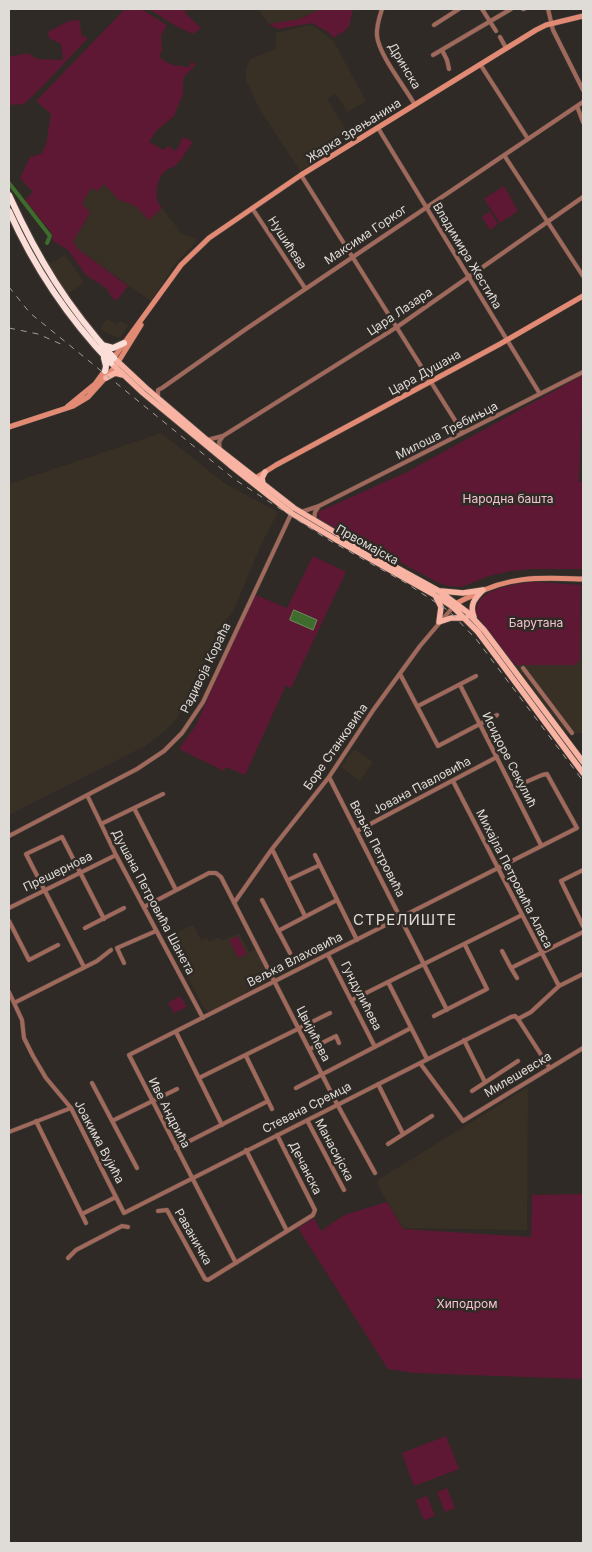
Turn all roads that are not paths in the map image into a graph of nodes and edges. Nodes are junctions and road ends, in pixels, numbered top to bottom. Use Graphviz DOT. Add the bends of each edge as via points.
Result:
graph roads {
  1 [pos="382,9"];
  2 [pos="459,9"];
  3 [pos="482,9"];
  4 [pos="511,9"];
  5 [pos="548,9"];
  6 [pos="583,16"];
  7 [pos="490,21"];
  8 [pos="434,25"];
  9 [pos="551,25"];
  10 [pos="496,31"];
  11 [pos="500,37"];
  12 [pos="506,48"];
  13 [pos="442,50"];
  14 [pos="433,55"];
  15 [pos="480,64"];
  16 [pos="449,69"];
  17 [pos="583,90"];
  18 [pos="583,102"];
  19 [pos="415,104"];
  20 [pos="577,106"];
  21 [pos="583,122"];
  22 [pos="378,128"];
  23 [pos="528,139"];
  24 [pos="504,155"];
  25 [pos="302,176"];
  26 [pos="9,195"];
  27 [pos="583,197"];
  28 [pos="426,207"];
  29 [pos="252,208"];
  30 [pos="9,211"];
  31 [pos="548,222"];
  32 [pos="353,256"];
  33 [pos="583,276"];
  34 [pos="468,277"];
  35 [pos="305,288"];
  36 [pos="158,296"];
  37 [pos="583,296"];
  38 [pos="397,326"];
  39 [pos="507,340"];
  40 [pos="124,343"];
  41 [pos="101,344"];
  42 [pos="102,354"];
  43 [pos="114,363"];
  44 [pos="583,372"];
  45 [pos="106,375"];
  46 [pos="124,375"];
  47 [pos="432,381"];
  48 [pos="146,388"];
  49 [pos="162,388"];
  50 [pos="540,394"];
  51 [pos="158,399"];
  52 [pos="9,427"];
  53 [pos="463,433"];
  54 [pos="223,436"];
  55 [pos="208,440"];
  56 [pos="220,450"];
  57 [pos="276,465"];
  58 [pos="265,472"];
  59 [pos="251,478"];
  60 [pos="262,484"];
  61 [pos="318,506"];
  62 [pos="293,510"];
  63 [pos="301,512"];
  64 [pos="314,520"];
  65 [pos="583,579"];
  66 [pos="483,590"];
  67 [pos="436,592"];
  68 [pos="455,605"];
  69 [pos="466,618"];
  70 [pos="475,619"];
  71 [pos="439,622"];
  72 [pos="523,668"];
  73 [pos="400,674"];
  74 [pos="476,676"];
  75 [pos="460,685"];
  76 [pos="418,706"];
  77 [pos="497,715"];
  78 [pos="480,724"];
  79 [pos="572,733"];
  80 [pos="497,757"];
  81 [pos="583,762"];
  82 [pos="583,772"];
  83 [pos="329,777"];
  84 [pos="453,781"];
  85 [pos="512,788"];
  86 [pos="162,794"];
  87 [pos="87,795"];
  88 [pos="134,808"];
  89 [pos="100,824"];
  90 [pos="357,831"];
  91 [pos="9,836"];
  92 [pos="541,845"];
  93 [pos="272,849"];
  94 [pos="116,855"];
  95 [pos="315,855"];
  96 [pos="320,865"];
  97 [pos="497,868"];
  98 [pos="583,870"];
  99 [pos="80,872"];
  100 [pos="288,880"];
  101 [pos="45,890"];
  102 [pos="176,890"];
  103 [pos="262,900"];
  104 [pos="337,900"];
  105 [pos="234,903"];
  106 [pos="144,907"];
  107 [pos="9,908"];
  108 [pos="124,908"];
  109 [pos="522,915"];
  110 [pos="305,916"];
  111 [pos="104,918"];
  112 [pos="401,918"];
  113 [pos="9,922"];
  114 [pos="583,926"];
  115 [pos="86,928"];
  116 [pos="156,931"];
  117 [pos="278,931"];
  118 [pos="583,932"];
  119 [pos="357,940"];
  120 [pos="58,944"];
  121 [pos="465,945"];
  122 [pos="110,950"];
  123 [pos="502,951"];
  124 [pos="541,952"];
  125 [pos="290,953"];
  126 [pos="328,955"];
  127 [pos="124,963"];
  128 [pos="424,964"];
  129 [pos="84,967"];
  130 [pos="511,968"];
  131 [pos="583,974"];
  132 [pos="516,978"];
  133 [pos="274,981"];
  134 [pos="388,982"];
  135 [pos="559,986"];
  136 [pos="9,992"];
  137 [pos="352,1000"];
  138 [pos="14,1003"];
  139 [pos="447,1010"];
  140 [pos="330,1012"];
  141 [pos="434,1016"];
  142 [pos="203,1018"];
  143 [pos="518,1019"];
  144 [pos="411,1028"];
  145 [pos="300,1029"];
  146 [pos="176,1032"];
  147 [pos="464,1040"];
  148 [pos="339,1043"];
  149 [pos="375,1047"];
  150 [pos="583,1048"];
  151 [pos="310,1049"];
  152 [pos="129,1056"];
  153 [pos="246,1056"];
  154 [pos="427,1059"];
  155 [pos="518,1061"];
  156 [pos="420,1063"];
  157 [pos="549,1067"];
  158 [pos="322,1074"];
  159 [pos="199,1078"];
  160 [pos="485,1082"];
  161 [pos="92,1083"];
  162 [pos="378,1084"];
  163 [pos="296,1088"];
  164 [pos="177,1089"];
  165 [pos="472,1090"];
  166 [pos="152,1101"];
  167 [pos="268,1101"];
  168 [pos="337,1104"];
  169 [pos="71,1108"];
  170 [pos="272,1109"];
  171 [pos="432,1116"];
  172 [pos="306,1120"];
  173 [pos="36,1121"];
  174 [pos="112,1121"];
  175 [pos="222,1125"];
  176 [pos="9,1132"];
  177 [pos="403,1134"];
  178 [pos="277,1135"];
  179 [pos="388,1144"];
  180 [pos="176,1148"];
  181 [pos="246,1150"];
  182 [pos="137,1168"];
  183 [pos="374,1173"];
  184 [pos="192,1179"];
  185 [pos="344,1190"];
  186 [pos="116,1197"];
  187 [pos="158,1211"];
  188 [pos="124,1213"];
  189 [pos="82,1214"];
  190 [pos="86,1223"];
  191 [pos="128,1227"];
  192 [pos="287,1231"];
  193 [pos="68,1258"];
  194 [pos="236,1263"];
  1 -- 19 [label="street, Дринска" via="377,39"];
  2 -- 8 [label="street"];
  3 -- 7 [label="street"];
  4 -- 7 [label="street"];
  5 -- 9 [label="street"];
  6 -- 9 [label="street, Жарка Зрењанина"];
  7 -- 10 [label="street"];
  7 -- 13 [label="street"];
  9 -- 12 [label="street, Жарка Зрењанина"];
  9 -- 17 [label="street"];
  11 -- 12 [label="street"];
  12 -- 15 [label="street, Жарка Зрењанина"];
  13 -- 14 [label="street"];
  13 -- 16 [label="street"];
  15 -- 19 [label="street, Жарка Зрењанина"];
  15 -- 23 [label="street"];
  18 -- 20 [label="street, Максима Горког"];
  19 -- 22 [label="street, Жарка Зрењанина"];
  20 -- 21 [label="street"];
  20 -- 23 [label="street, Максима Горког"];
  22 -- 25 [label="street, Жарка Зрењанина"];
  22 -- 28 [label="street, Владимира Жестића"];
  23 -- 24 [label="street, Максима Горког"];
  24 -- 28 [label="street, Максима Горког"];
  24 -- 31 [label="street"];
  25 -- 29 [label="street, Жарка Зрењанина"];
  25 -- 32 [label="street"];
  26 -- 41 [label="highway" via="52,279"];
  27 -- 31 [label="street, Цара Лазара"];
  28 -- 32 [label="street, Максима Горког"];
  28 -- 34 [label="street, Владимира Жестића"];
  29 -- 35 [label="street, Нушићева"];
  29 -- 36 [label="street, Жарка Зрењанина" via="200,245"];
  30 -- 42 [label="highway" via="40,270 66,310"];
  31 -- 33 [label="street"];
  31 -- 34 [label="street, Цара Лазара"];
  32 -- 35 [label="street, Максима Горког"];
  32 -- 38 [label="street"];
  34 -- 38 [label="street, Цара Лазара"];
  34 -- 39 [label="street, Владимира Жестића"];
  35 -- 49 [label="street, Максима Горког"];
  36 -- 40 [label="street, Жарка Зрењанина"];
  36 -- 43 [label="street, Жарка Зрењанина"];
  37 -- 39 [label="street, Цара Душана"];
  38 -- 47 [label="street"];
  38 -- 54 [label="street, Цара Лазара"];
  39 -- 47 [label="street, Цара Душана"];
  39 -- 50 [label="street, Владимира Жестића"];
  40 -- 41 [label="highway" via="113,348"];
  40 -- 43 [label="street, Жарка Зрењанина"];
  41 -- 43 [label="highway"];
  42 -- 43 [label="highway"];
  42 -- 45 [label="highway"];
  43 -- 45 [label="street, Жарка Зрењанина"];
  43 -- 46 [label="main road, Првомајска"];
  43 -- 48 [label="main road, Првомајска"];
  44 -- 50 [label="street, Милоша Требињца"];
  45 -- 46 [label="main road"];
  45 -- 52 [label="street, Жарка Зрењанина" via="68,407"];
  46 -- 59 [label="main road, Првомајска" via="143,394"];
  47 -- 53 [label="street"];
  47 -- 57 [label="street, Цара Душана"];
  48 -- 49 [label="street"];
  48 -- 51 [label="main road, Првомајска"];
  49 -- 51 [label="street"];
  50 -- 53 [label="street, Милоша Требињца"];
  51 -- 55 [label="main road, Првомајска"];
  53 -- 61 [label="street, Милоша Требињца"];
  54 -- 55 [label="street, Цара Лазара"];
  54 -- 56 [label="street" via="219,442"];
  55 -- 56 [label="main road, Првомајска"];
  56 -- 59 [label="main road, Првомајска"];
  57 -- 58 [label="street, Цара Душана"];
  57 -- 59 [label="street, Цара Душана"];
  58 -- 59 [label="street, Цара Душана"];
  58 -- 60 [label="main road"];
  59 -- 60 [label="main road, Првомајска"];
  59 -- 62 [label="main road, Првомајска"];
  60 -- 62 [label="main road, Првомајска"];
  61 -- 63 [label="street, Милоша Требињца"];
  61 -- 64 [label="street"];
  62 -- 63 [label="main road, Првомајска"];
  62 -- 67 [label="main road, Првомајска" via="342,544"];
  62 -- 87 [label="street, Радивоја Кораћа" via="221,666 182,734 159,755"];
  63 -- 64 [label="main road, Првомајска"];
  64 -- 67 [label="main road, Првомајска"];
  65 -- 66 [label="street" via="517,579"];
  66 -- 67 [label="main road"];
  66 -- 68 [label="street"];
  66 -- 70 [label="main road" via="472,606"];
  67 -- 68 [label="main road, Првомајска"];
  67 -- 71 [label="main road" via="440,604"];
  68 -- 69 [label="main road, Првомајска"];
  68 -- 70 [label="main road, Првомајска"];
  68 -- 71 [label="street, Боре Станковића"];
  69 -- 71 [label="main road"];
  69 -- 82 [label="main road, Првомајска"];
  70 -- 81 [label="main road, Првомајска"];
  71 -- 73 [label="street, Боре Станковића"];
  72 -- 79 [label="street"];
  73 -- 76 [label="street"];
  73 -- 83 [label="street, Боре Станковића"];
  74 -- 75 [label="street"];
  75 -- 76 [label="street"];
  75 -- 78 [label="street, Исидоре Секулић"];
  76 -- 78 [label="street" via="438,746"];
  77 -- 78 [label="street"];
  78 -- 80 [label="street, Исидоре Секулић"];
  80 -- 84 [label="street, Јована Павловића"];
  80 -- 85 [label="street, Исидоре Секулић"];
  83 -- 90 [label="street, Вељка Петровића"];
  83 -- 93 [label="street, Боре Станковића"];
  84 -- 90 [label="street, Јована Павловића"];
  84 -- 97 [label="street, Михајла Петровића Аласа"];
  85 -- 92 [label="street, Исидоре Секулић"];
  85 -- 92 [label="street, Вељка Влаховића" via="547,774 577,828"];
  86 -- 88 [label="street"];
  87 -- 89 [label="street, Душана Петровића Шанета"];
  87 -- 91 [label="street, Радивоја Кораћа"];
  88 -- 89 [label="street"];
  88 -- 102 [label="street"];
  89 -- 94 [label="street, Душана Петровића Шанета"];
  90 -- 112 [label="street, Вељка Петровића"];
  92 -- 97 [label="street, Вељка Влаховића"];
  93 -- 100 [label="street"];
  93 -- 105 [label="street, Боре Станковића"];
  94 -- 99 [label="street, Прешернова"];
  94 -- 106 [label="street, Душана Петровића Шанета"];
  95 -- 96 [label="street"];
  96 -- 100 [label="street"];
  96 -- 104 [label="street"];
  97 -- 109 [label="street, Михајла Петровића Аласа"];
  97 -- 112 [label="street, Вељка Влаховића"];
  98 -- 114 [label="street" via="561,881"];
  99 -- 101 [label="street, Прешернова"];
  99 -- 101 [label="street" via="62,837 26,854"];
  99 -- 111 [label="street"];
  100 -- 110 [label="street"];
  101 -- 107 [label="street, Прешернова"];
  101 -- 129 [label="street"];
  102 -- 105 [label="street, Цвијићева" via="216,873"];
  102 -- 106 [label="street"];
  103 -- 117 [label="street"];
  104 -- 110 [label="street"];
  104 -- 119 [label="street"];
  105 -- 133 [label="street, Цвијићева"];
  106 -- 116 [label="street, Душана Петровића Шанета"];
  108 -- 111 [label="street"];
  109 -- 121 [label="street"];
  109 -- 124 [label="street, Михајла Петровића Аласа"];
  110 -- 117 [label="street"];
  111 -- 115 [label="street"];
  112 -- 119 [label="street, Вељка Влаховића"];
  112 -- 128 [label="street, Вељка Петровића"];
  113 -- 120 [label="street" via="29,960"];
  116 -- 127 [label="street" via="117,948"];
  116 -- 142 [label="street, Душана Петровића Шанета"];
  117 -- 125 [label="street"];
  118 -- 124 [label="street"];
  119 -- 126 [label="street, Вељка Влаховића"];
  121 -- 128 [label="street"];
  121 -- 139 [label="street" via="488,989"];
  122 -- 129 [label="street"];
  123 -- 130 [label="street"];
  124 -- 130 [label="street"];
  124 -- 135 [label="street, Михајла Петровића Аласа"];
  126 -- 133 [label="street, Вељка Влаховића"];
  126 -- 137 [label="street, Гундулићева"];
  128 -- 134 [label="street"];
  128 -- 139 [label="street, Вељка Петровића"];
  129 -- 138 [label="street"];
  130 -- 132 [label="street"];
  131 -- 135 [label="street"];
  133 -- 142 [label="street, Вељка Влаховића"];
  133 -- 145 [label="street, Цвијићева"];
  134 -- 137 [label="street"];
  134 -- 144 [label="street"];
  135 -- 143 [label="street" via="531,1012"];
  136 -- 138 [label="street, Јоакима Вујића"];
  137 -- 149 [label="street, Гундулићева"];
  138 -- 169 [label="street, Јоакима Вујића" via="33,1056"];
  139 -- 141 [label="street"];
  140 -- 145 [label="street"];
  142 -- 146 [label="street, Вељка Влаховића"];
  143 -- 147 [label="street, Стевана Сремца" via="511,1017"];
  143 -- 157 [label="street"];
  144 -- 149 [label="street"];
  144 -- 154 [label="street"];
  145 -- 151 [label="street, Цвијићева"];
  145 -- 153 [label="street"];
  146 -- 152 [label="street, Вељка Влаховића"];
  146 -- 159 [label="street"];
  147 -- 154 [label="street, Стевана Сремца"];
  147 -- 160 [label="street"];
  148 -- 151 [label="street" via="336,1036"];
  149 -- 158 [label="street"];
  150 -- 157 [label="street, Милешевска"];
  151 -- 158 [label="street, Цвијићева"];
  152 -- 166 [label="street, Иве Андрића"];
  153 -- 159 [label="street"];
  153 -- 167 [label="street"];
  154 -- 156 [label="street, Стевана Сремца"];
  155 -- 160 [label="street"];
  156 -- 157 [label="street, Милешевска" via="463,1120"];
  156 -- 162 [label="street, Стевана Сремца"];
  158 -- 163 [label="street"];
  158 -- 168 [label="street, Цвијићева"];
  159 -- 175 [label="street"];
  160 -- 165 [label="street"];
  161 -- 174 [label="street"];
  162 -- 168 [label="street, Стевана Сремца"];
  162 -- 177 [label="street"];
  164 -- 166 [label="street"];
  166 -- 174 [label="street"];
  166 -- 180 [label="street, Иве Андрића"];
  167 -- 170 [label="street"];
  167 -- 175 [label="street"];
  168 -- 172 [label="street, Стевана Сремца"];
  168 -- 183 [label="street, Цвијићева"];
  169 -- 173 [label="street"];
  169 -- 186 [label="street, Јоакима Вујића"];
  171 -- 177 [label="street"];
  172 -- 178 [label="street, Стевана Сремца"];
  172 -- 185 [label="street, Манасијска"];
  173 -- 176 [label="street"];
  173 -- 189 [label="street"];
  174 -- 182 [label="street"];
  175 -- 180 [label="street"];
  177 -- 179 [label="street"];
  178 -- 181 [label="street, Стевана Сремца"];
  178 -- 192 [label="street, Дечанска" via="315,1210 313,1215"];
  180 -- 184 [label="street, Иве Андрића"];
  181 -- 184 [label="street, Стевана Сремца"];
  181 -- 192 [label="street"];
  184 -- 188 [label="street, Стевана Сремца"];
  184 -- 194 [label="street, Иве Андрића"];
  186 -- 188 [label="street, Јоакима Вујића"];
  186 -- 189 [label="street, Јоакима Вујића"];
  187 -- 194 [label="street, Раваничка" via="166,1210 205,1279"];
  189 -- 190 [label="street"];
  191 -- 193 [label="street" via="122,1226 76,1250"];
  192 -- 194 [label="street"];
}
